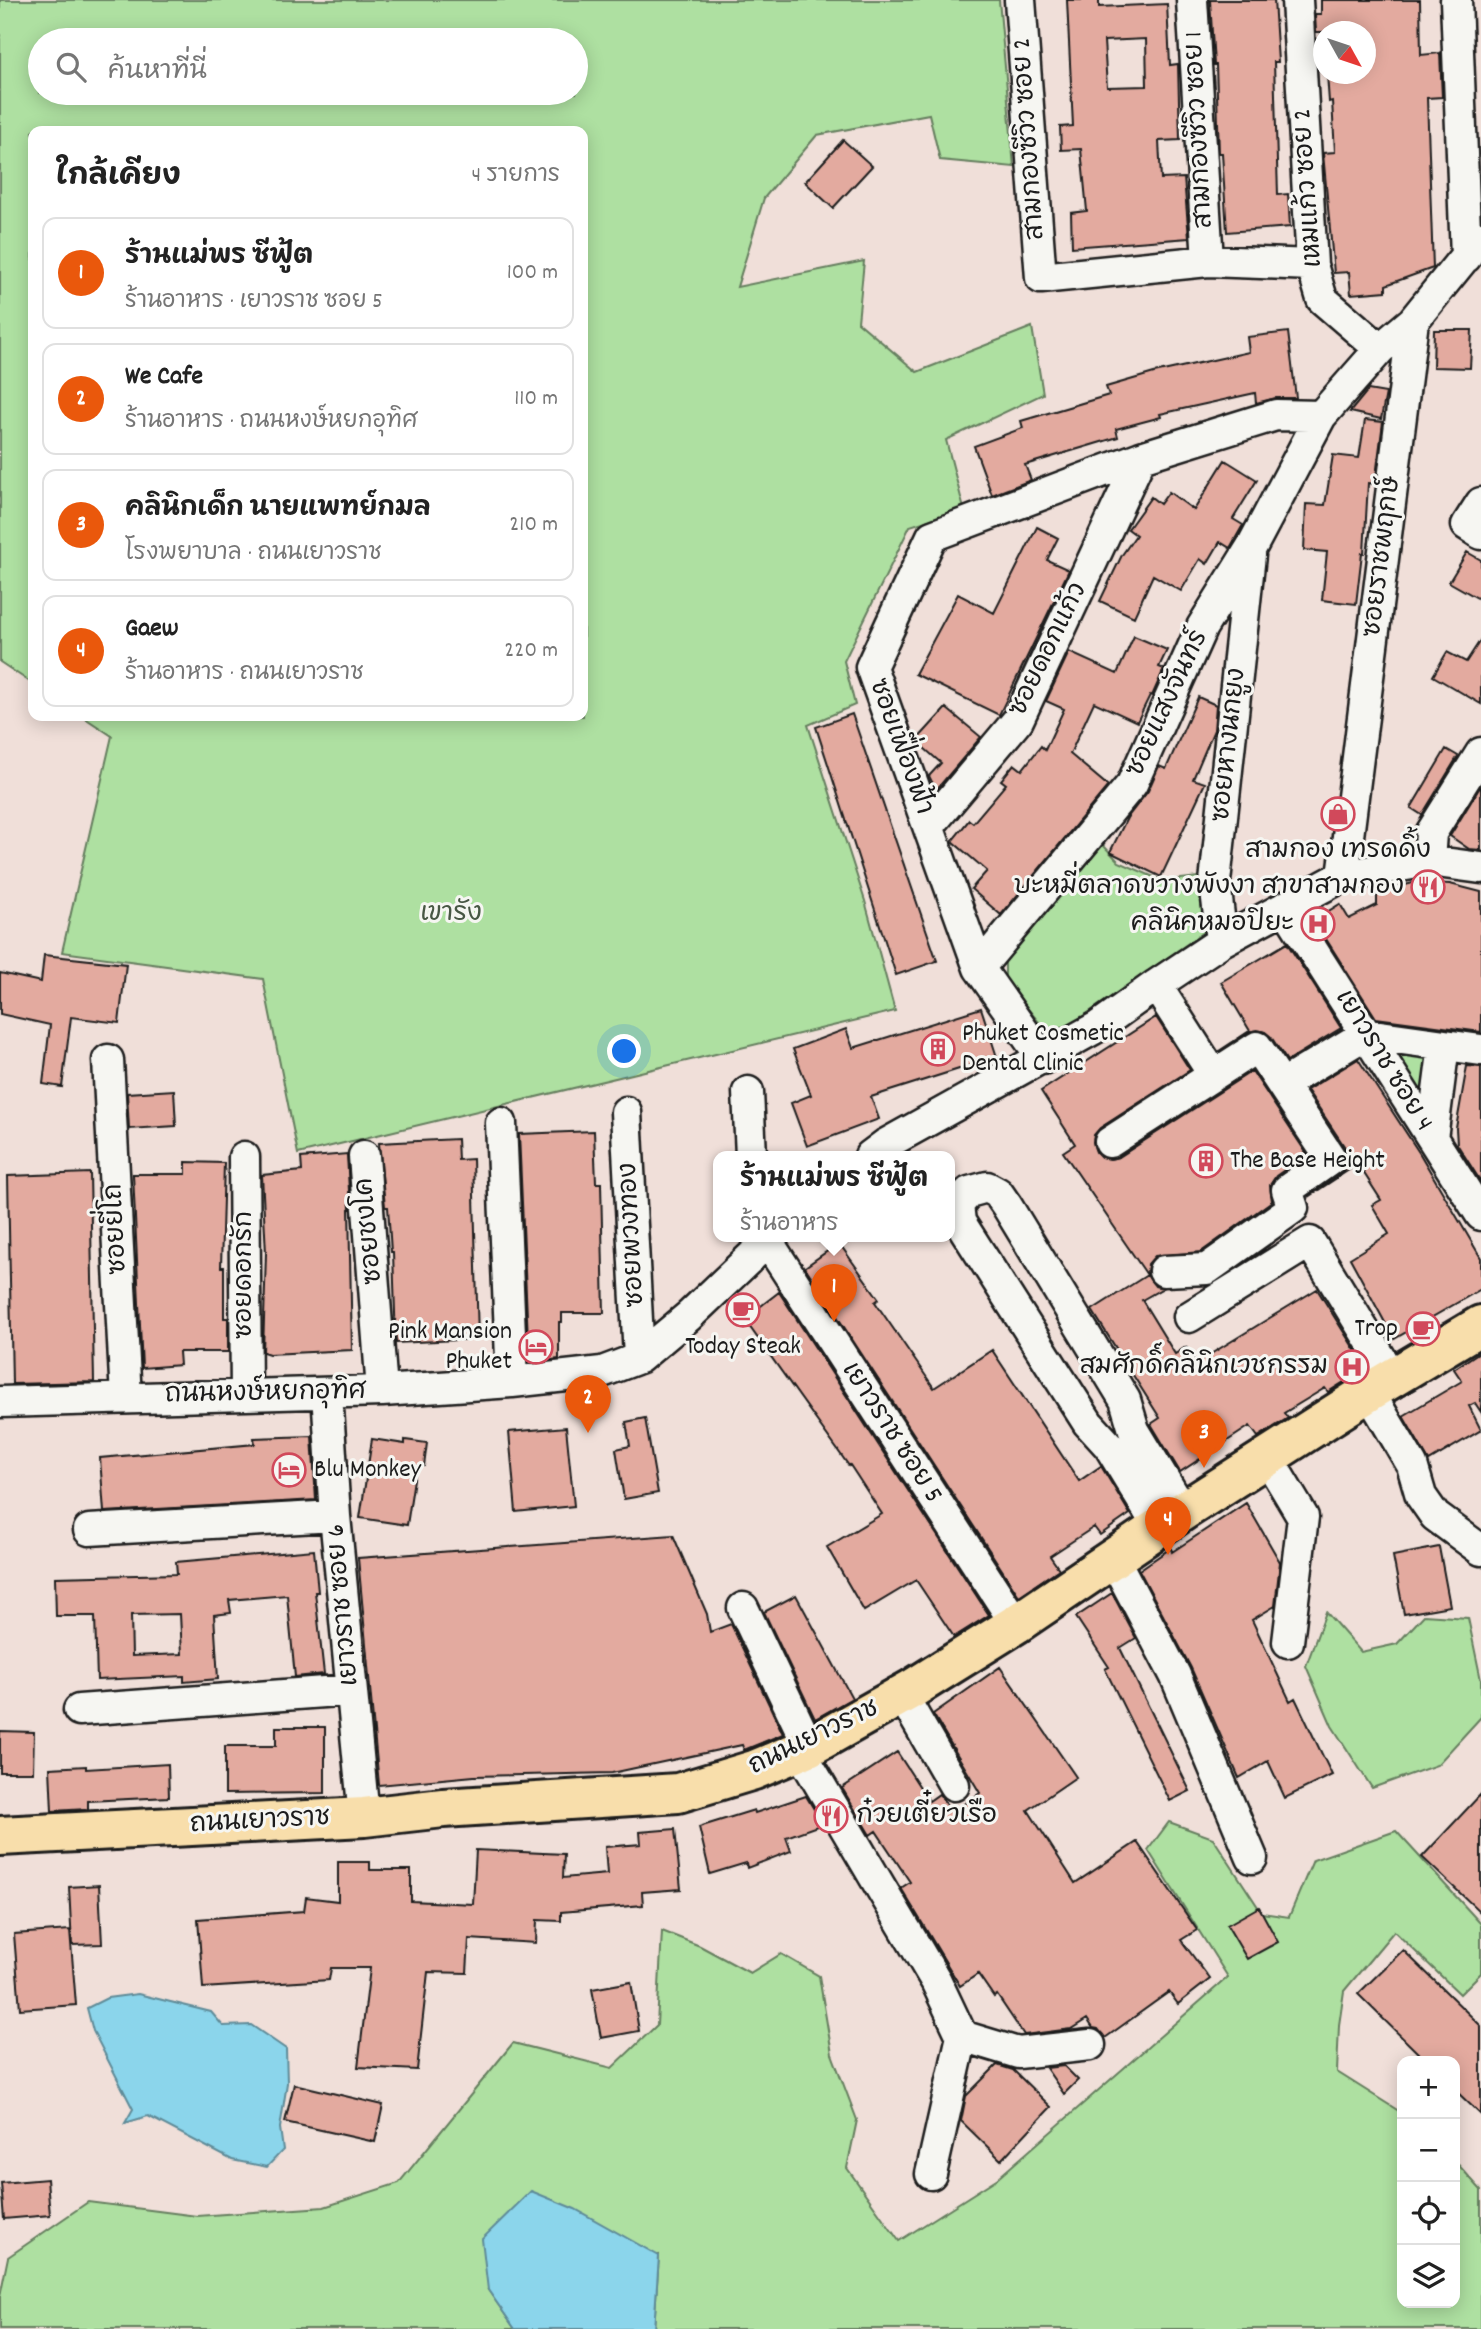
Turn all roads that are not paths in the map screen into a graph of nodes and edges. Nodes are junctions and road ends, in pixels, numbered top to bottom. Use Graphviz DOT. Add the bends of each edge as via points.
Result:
graph roads {
  1 [pos="1020,0"];
  2 [pos="1192,0"];
  3 [pos="1297,0"];
  4 [pos="1455,0"];
  5 [pos="1473,247"];
  6 [pos="1208,261"];
  7 [pos="1312,265"];
  8 [pos="1413,321"];
  9 [pos="1380,349"];
  10 [pos="1321,416"];
  11 [pos="1141,457"];
  12 [pos="1481,503"];
  13 [pos="1481,534"];
  14 [pos="1251,548"];
  15 [pos="1481,753"];
  16 [pos="929,826"];
  17 [pos="1429,861"];
  18 [pos="1481,868"];
  19 [pos="1343,876"];
  20 [pos="1285,907"];
  21 [pos="1222,941"];
  22 [pos="979,968"];
  23 [pos="1156,985"];
  24 [pos="1366,1034"];
  25 [pos="1444,1045"];
  26 [pos="1481,1050"];
  27 [pos="1043,1059"];
  28 [pos="108,1060"];
  29 [pos="1213,1074"];
  30 [pos="1293,1078"];
  31 [pos="748,1093"];
  32 [pos="626,1112"];
  33 [pos="501,1124"];
  34 [pos="1432,1138"];
  35 [pos="1110,1142"];
  36 [pos="751,1151"];
  37 [pos="877,1151"];
  38 [pos="363,1156"];
  39 [pos="244,1157"];
  40 [pos="1481,1216"];
  41 [pos="764,1242"];
  42 [pos="771,1242"];
  43 [pos="1164,1270"];
  44 [pos="1189,1317"];
  45 [pos="1481,1325"];
  46 [pos="1097,1356"];
  47 [pos="639,1358"];
  48 [pos="1060,1377"];
  49 [pos="512,1382"];
  50 [pos="1381,1385"];
  51 [pos="382,1391"];
  52 [pos="327,1393"];
  53 [pos="246,1394"];
  54 [pos="126,1398"];
  55 [pos="0,1402"];
  56 [pos="1267,1457"];
  57 [pos="335,1516"];
  58 [pos="1171,1520"];
  59 [pos="89,1530"];
  60 [pos="1481,1550"];
  61 [pos="1114,1559"];
  62 [pos="743,1608"];
  63 [pos="1016,1623"];
  64 [pos="1288,1642"];
  65 [pos="351,1690"];
  66 [pos="902,1695"];
  67 [pos="79,1710"];
  68 [pos="804,1749"];
  69 [pos="954,1784"];
  70 [pos="363,1817"];
  71 [pos="3,1829"];
  72 [pos="1252,1858"];
  73 [pos="962,2036"];
  74 [pos="1090,2045"];
  75 [pos="931,2174"];
  1 -- 6 [label="street, สามกองซีวิว ซอย 2" via="1041,278"];
  2 -- 6 [label="street, สามกองซีวิว ซอย 1"];
  3 -- 7 [label="street, เหมแก้ว ซอย 2"];
  4 -- 5 [label="street"];
  5 -- 8 [label="street"];
  6 -- 7 [label="street"];
  7 -- 9 [label="street, เหมแก้ว ซอย 2" via="1322,299"];
  8 -- 9 [label="street, ซอยแสงจันทร์"];
  8 -- 19 [label="street, ซอยราชพฤกษ์"];
  9 -- 10 [label="street, ซอยแสงจันทร์"];
  10 -- 11 [label="street, ซอยเฟื่องฟ้า" via="1276,415"];
  10 -- 14 [label="street, ซอยแสงจันทร์"];
  11 -- 16 [label="street, ซอยดอกแก้ว" via="1018,720"];
  11 -- 16 [label="street, ซอยเฟื่องฟ้า" via="932,536 871,667"];
  12 -- 13 [label="street" via="1467,525"];
  14 -- 21 [label="street, ซอยหางนกยูง" via="1215,882"];
  14 -- 22 [label="street, ซอยแสงจันทร์" via="1202,627 1132,784"];
  15 -- 17 [label="street" via="1431,833"];
  16 -- 22 [label="street, ซอยเฟื่องฟ้า"];
  17 -- 18 [label="street"];
  17 -- 19 [label="street"];
  19 -- 20 [label="street"];
  20 -- 21 [label="street"];
  20 -- 24 [label="street, เยาวราช ซอย 4"];
  21 -- 23 [label="street"];
  22 -- 27 [label="street, ซอยเฟื่องฟ้า"];
  23 -- 27 [label="street"];
  23 -- 29 [label="street"];
  24 -- 25 [label="street"];
  24 -- 30 [label="street"];
  24 -- 34 [label="street, เยาวราช ซอย 4"];
  25 -- 26 [label="street"];
  25 -- 34 [label="street"];
  27 -- 37 [label="street"];
  28 -- 54 [label="street, ซอยยี่โถ"];
  29 -- 35 [label="street"];
  29 -- 43 [label="street" via="1257,1047 1331,1159 1287,1191 1293,1208 1207,1269"];
  31 -- 36 [label="street"];
  32 -- 47 [label="street, ซอยพวงทอง"];
  33 -- 49 [label="street"];
  34 -- 40 [label="street, เยาวราช ซอย 4"];
  38 -- 51 [label="street, ซอยชงโค"];
  39 -- 53 [label="street, ซอยดอกรัก"];
  41 -- 47 [label="street, ถนนหงษ์หยกอุทิศ"];
  42 -- 63 [label="street, เยาวราช ซอย 5"];
  44 -- 50 [label="street" via="1310,1242"];
  45 -- 50 [label="main road, ถนนเยาวราช"];
  46 -- 48 [label="street"];
  46 -- 48 [label="street" via="998,1193 987,1187 969,1192 958,1205 960,1222"];
  46 -- 58 [label="street" via="1125,1400"];
  47 -- 49 [label="street, ถนนหงษ์หยกอุทิศ" via="602,1372"];
  48 -- 58 [label="street" via="1087,1423"];
  49 -- 51 [label="street, ถนนหงษ์หยกอุทิศ"];
  50 -- 56 [label="main road, ถนนเยาวราช"];
  50 -- 60 [label="street" via="1421,1496 1435,1516"];
  51 -- 52 [label="street, ถนนหงษ์หยกอุทิศ"];
  52 -- 53 [label="street, ถนนหงษ์หยกอุทิศ"];
  52 -- 57 [label="street, เยาวราช ซอย 6"];
  53 -- 54 [label="street, ถนนหงษ์หยกอุทิศ"];
  54 -- 55 [label="street, ถนนหงษ์หยกอุทิศ"];
  56 -- 58 [label="main road, ถนนเยาวราช"];
  56 -- 64 [label="street" via="1303,1517"];
  57 -- 59 [label="street"];
  57 -- 65 [label="street, เยาวราช ซอย 6"];
  58 -- 61 [label="main road, ถนนเยาวราช"];
  61 -- 63 [label="main road, ถนนเยาวราช"];
  61 -- 72 [label="street" via="1175,1675"];
  62 -- 68 [label="street"];
  63 -- 66 [label="main road, ถนนเยาวราช"];
  65 -- 67 [label="street"];
  65 -- 70 [label="street, เยาวราช ซอย 6"];
  66 -- 68 [label="main road, ถนนเยาวราช"];
  66 -- 69 [label="street"];
  68 -- 70 [label="main road, ถนนเยาวราช" via="678,1793"];
  68 -- 73 [label="street" via="936,1981"];
  70 -- 71 [label="main road, ถนนเยาวราช"];
  73 -- 74 [label="street" via="1018,2053"];
  73 -- 75 [label="street"];
}
